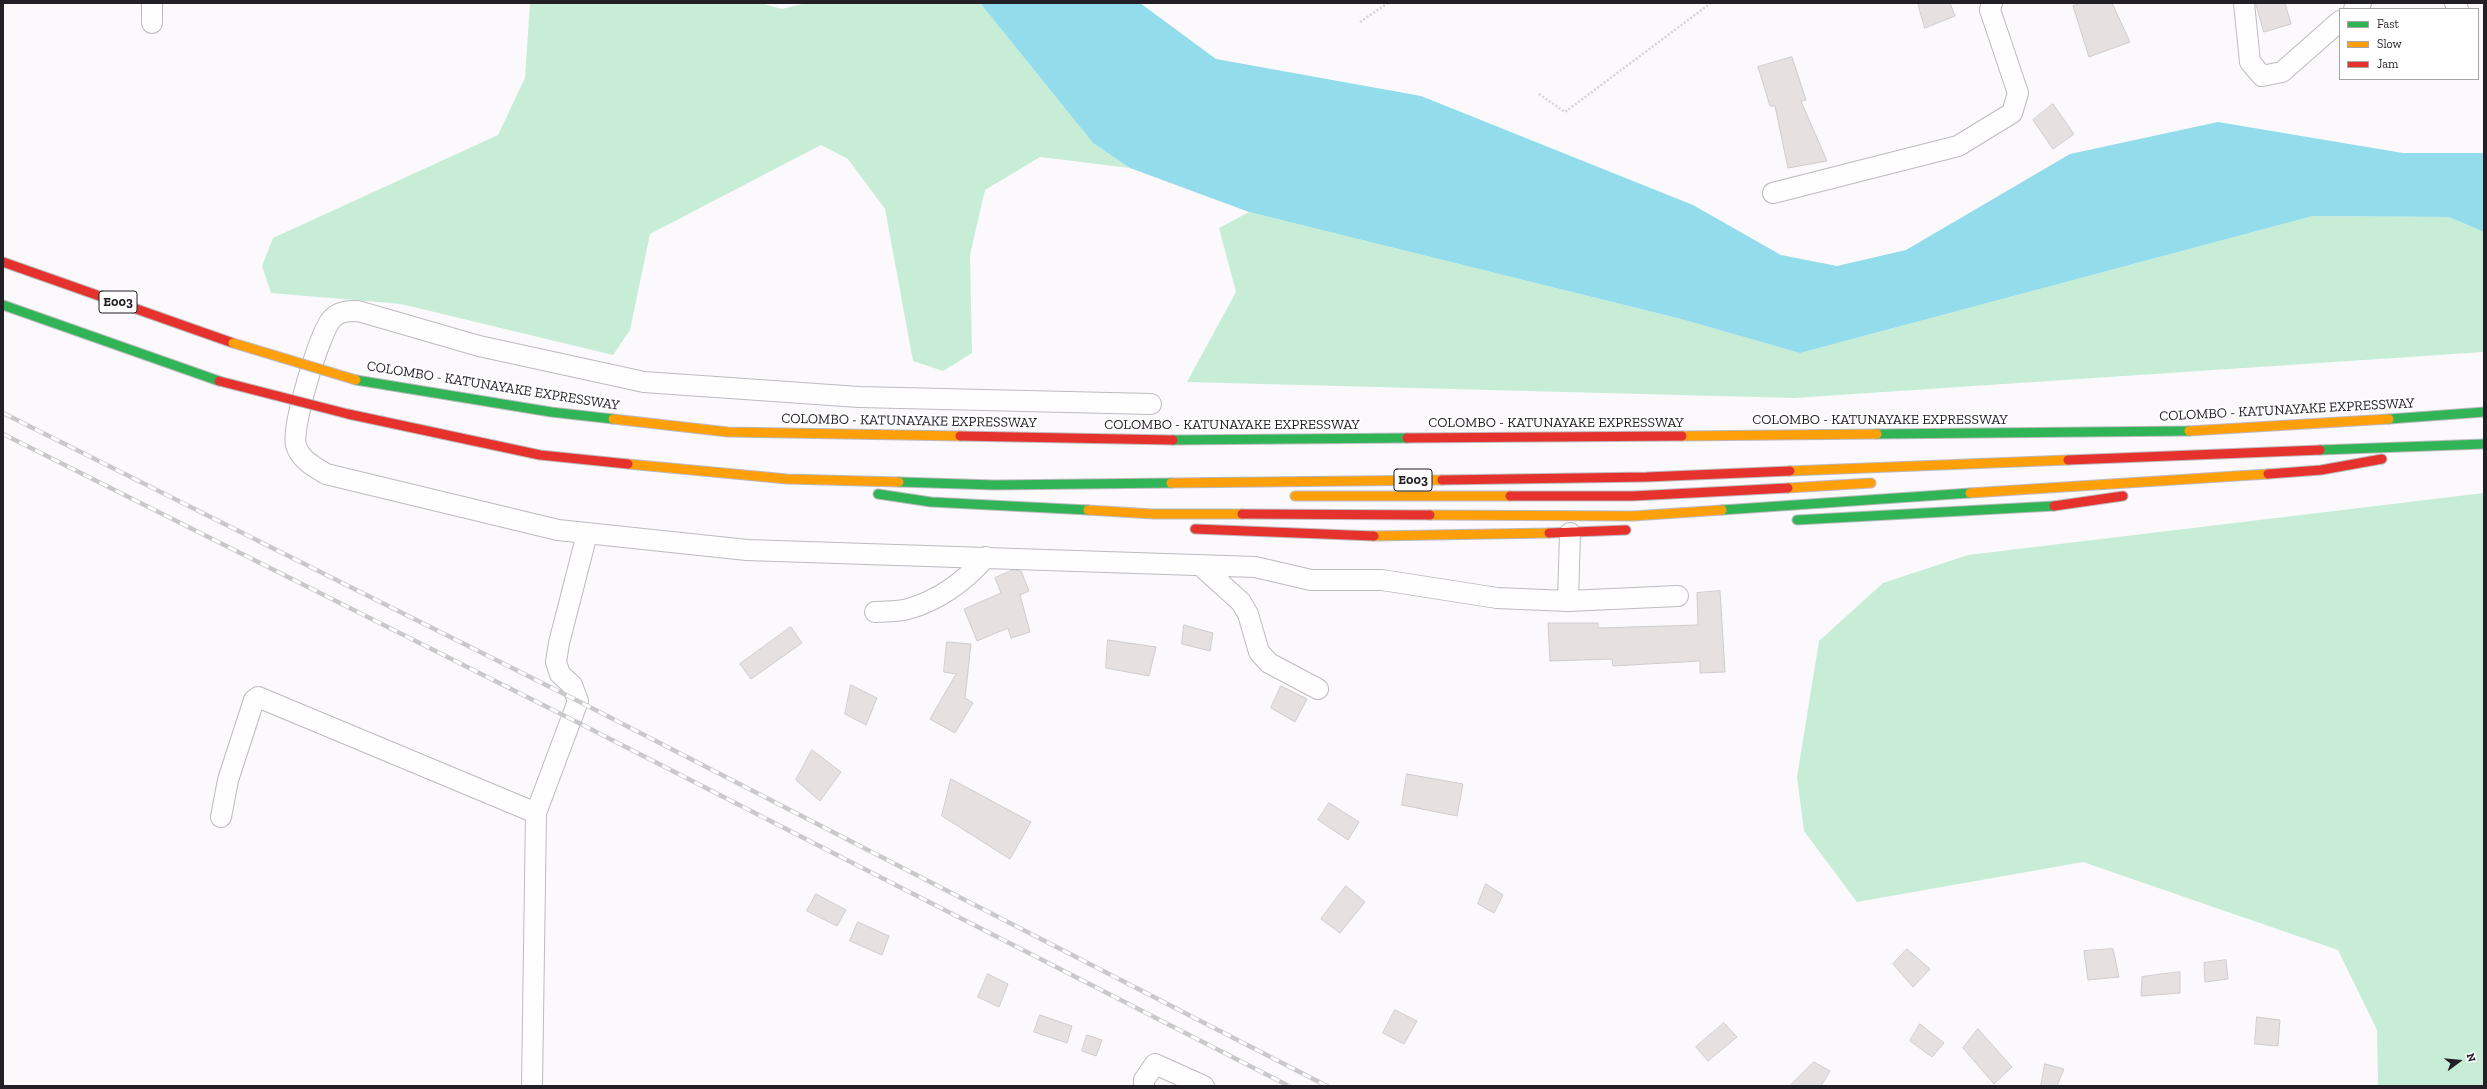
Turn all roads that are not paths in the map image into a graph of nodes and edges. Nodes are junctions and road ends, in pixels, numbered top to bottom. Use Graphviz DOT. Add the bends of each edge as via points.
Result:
graph roads {
  1 [pos="152,3"];
  2 [pos="1992,3"];
  3 [pos="2244,3"];
  4 [pos="2339,22"];
  5 [pos="152,23"];
  6 [pos="1773,192"];
  7 [pos="3,262"];
  8 [pos="3,305"];
  9 [pos="1151,404"];
  10 [pos="2484,412"];
  11 [pos="2484,445"];
  12 [pos="2411,454"];
  13 [pos="2260,462"];
  14 [pos="2294,471"];
  15 [pos="768,477"];
  16 [pos="865,481"];
  17 [pos="1879,483"];
  18 [pos="2164,490"];
  19 [pos="1045,495"];
  20 [pos="2133,495"];
  21 [pos="1282,496"];
  22 [pos="984,505"];
  23 [pos="1785,521"];
  24 [pos="1114,522"];
  25 [pos="1184,528"];
  26 [pos="1634,529"];
  27 [pos="1570,533"];
  28 [pos="587,534"];
  29 [pos="986,557"];
  30 [pos="1200,565"];
  31 [pos="1678,596"];
  32 [pos="1568,601"];
  33 [pos="874,612"];
  34 [pos="1318,688"];
  35 [pos="536,813"];
  36 [pos="221,817"];
  37 [pos="532,1086"];
  38 [pos="1144,1086"];
  39 [pos="1204,1086"];
  1 -- 5 [label="street"];
  2 -- 6 [label="street" via="1990,10 2018,93 2012,113 1958,146"];
  3 -- 4 [label="street" via="2250,62 2262,76 2282,72"];
  7 -- 10 [label="highway, COLOMBO - KATUNAYAKE EXPRESSWAY / E003, bridge" via="233,343 356,380 551,412 728,432 1173,440 2214,431"];
  8 -- 15 [label="highway, E003, bridge" via="219,381 348,414 540,455"];
  9 -- 28 [label="street" via="859,397 644,382 480,346 358,311 342,312 331,320 318,345 296,428 296,445 307,463 326,474 558,530"];
  11 -- 12 [label="highway"];
  11 -- 16 [label="highway, E003" via="1647,477 995,486"];
  12 -- 13 [label="highway"];
  12 -- 14 [label="highway" via="2320,470"];
  14 -- 18 [label="highway"];
  14 -- 22 [label="highway" via="1634,516 1153,514"];
  15 -- 16 [label="highway, E003"];
  15 -- 22 [label="highway" via="931,502"];
  16 -- 19 [label="highway"];
  17 -- 21 [label="highway" via="1633,496"];
  20 -- 23 [label="highway" via="2056,506"];
  22 -- 24 [label="highway"];
  25 -- 27 [label="highway" via="1343,536"];
  26 -- 27 [label="highway"];
  27 -- 32 [label="street"];
  28 -- 29 [label="street" via="747,550"];
  28 -- 35 [label="street" via="556,662 560,674 572,685 578,701"];
  29 -- 30 [label="street"];
  29 -- 33 [label="street" via="967,579 940,597 907,610"];
  30 -- 32 [label="street" via="1255,567 1318,580 1382,580 1497,598"];
  30 -- 34 [label="street" via="1240,602 1248,614 1259,652 1269,663"];
  31 -- 32 [label="street"];
  35 -- 36 [label="street" via="258,697 254,700 228,780"];
  35 -- 37 [label="street"];
  38 -- 39 [label="street" via="1144,1080 1155,1064"];
}
